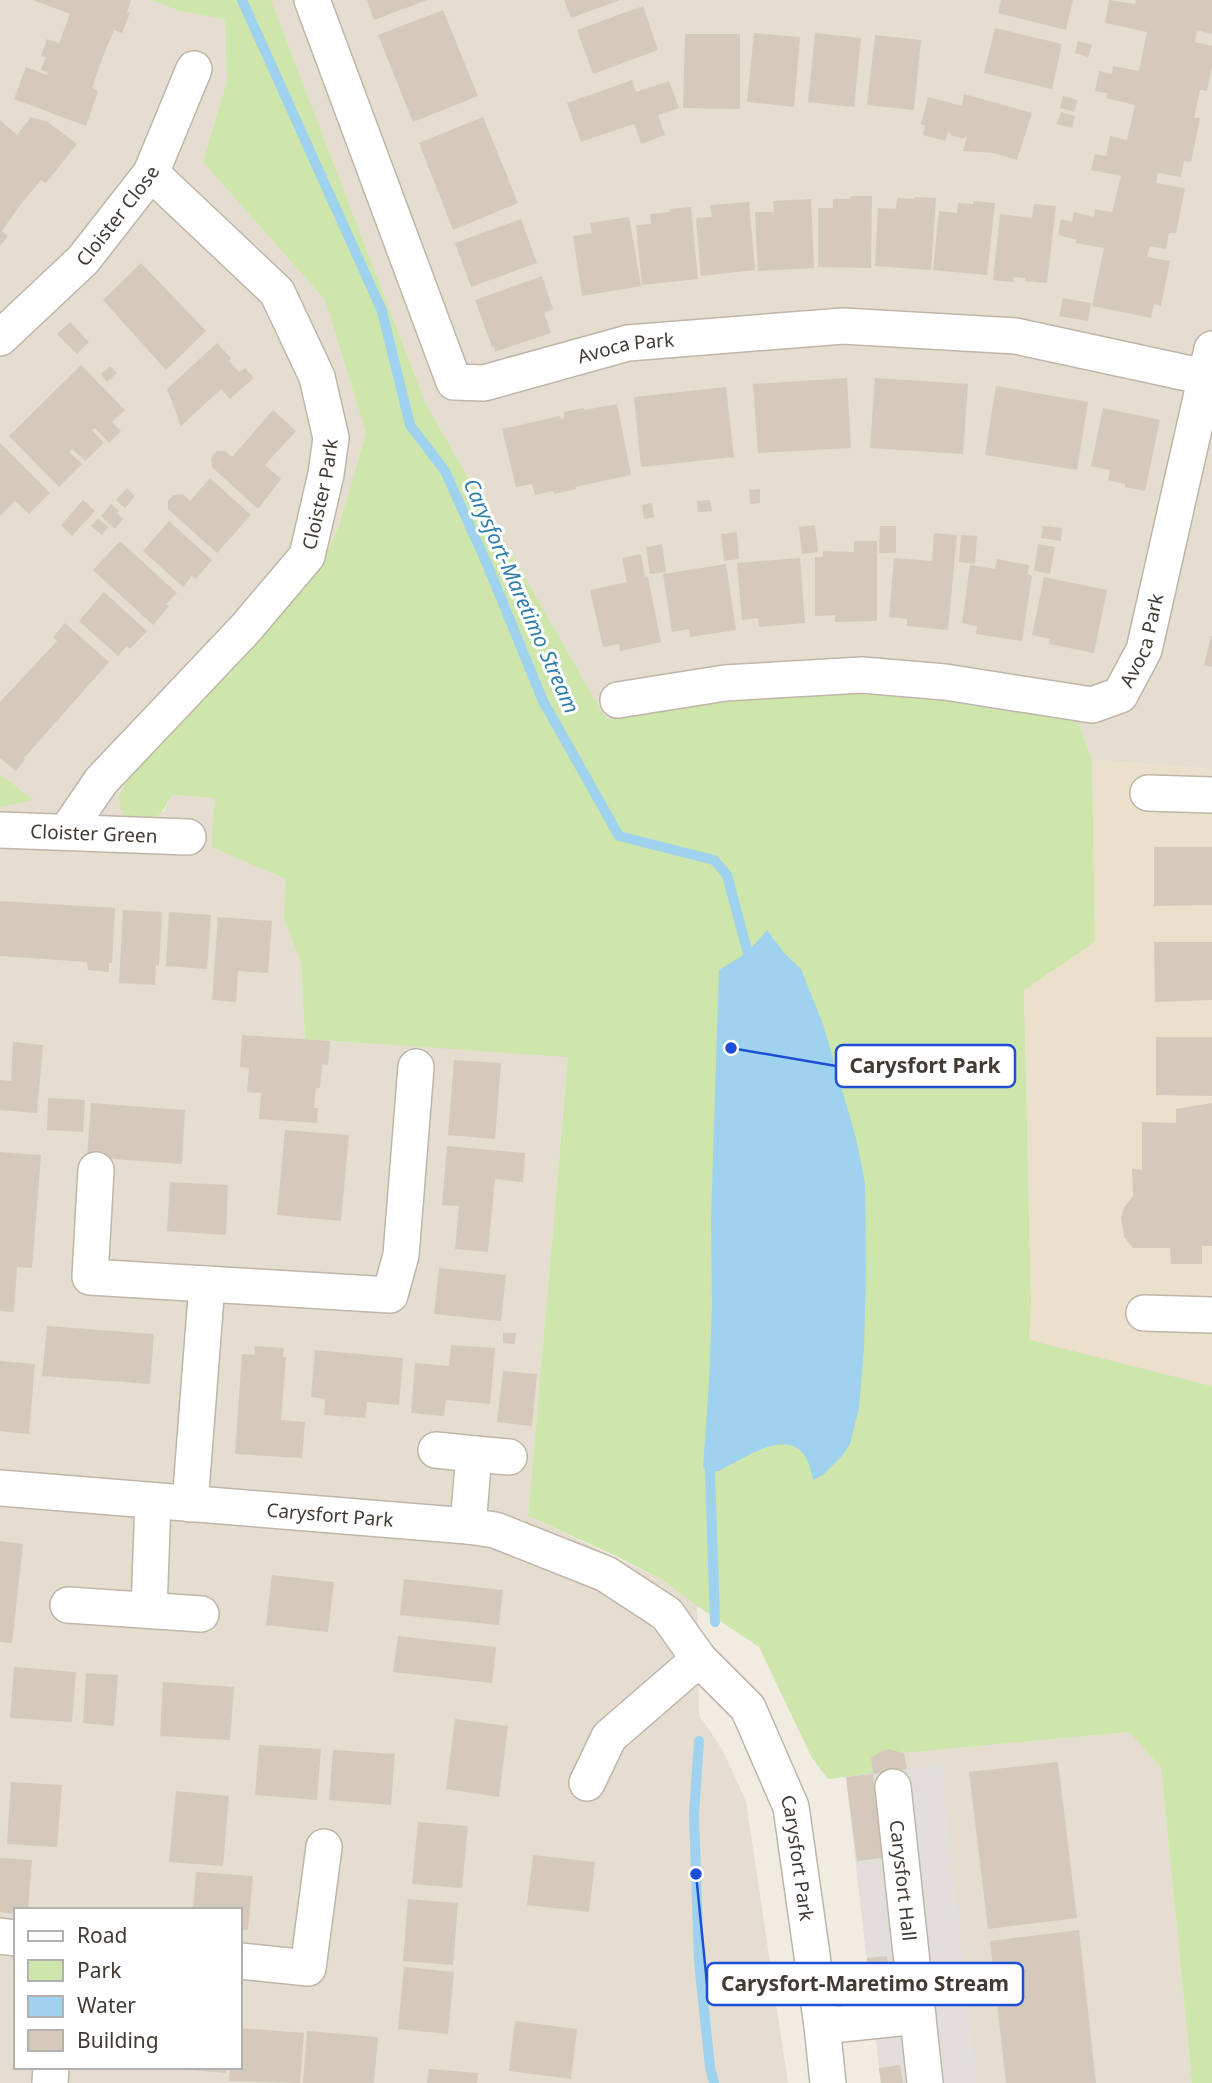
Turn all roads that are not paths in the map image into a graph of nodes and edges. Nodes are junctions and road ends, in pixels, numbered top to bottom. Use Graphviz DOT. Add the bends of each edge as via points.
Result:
graph roads {
  1 [pos="312,0"];
  2 [pos="194,69"];
  3 [pos="150,173"];
  4 [pos="1,335"];
  5 [pos="1209,363"];
  6 [pos="618,700"];
  7 [pos="1148,793"];
  8 [pos="1212,795"];
  9 [pos="0,830"];
  10 [pos="66,831"];
  11 [pos="188,837"];
  12 [pos="416,1067"];
  13 [pos="96,1170"];
  14 [pos="208,1284"];
  15 [pos="1144,1313"];
  16 [pos="1212,1315"];
  17 [pos="436,1450"];
  18 [pos="474,1454"];
  19 [pos="509,1457"];
  20 [pos="0,1488"];
  21 [pos="153,1501"];
  22 [pos="190,1504"];
  23 [pos="468,1526"];
  24 [pos="68,1605"];
  25 [pos="149,1610"];
  26 [pos="201,1614"];
  27 [pos="699,1659"];
  28 [pos="587,1783"];
  29 [pos="893,1787"];
  30 [pos="324,1847"];
  31 [pos="242,1961"];
  32 [pos="918,2016"];
  33 [pos="822,2026"];
  34 [pos="828,2083"];
  35 [pos="925,2083"];
  1 -- 5 [label="street, Avoca Park" via="454,382 484,383 628,343 843,326 1016,336"];
  2 -- 3 [label="street, Cloister Close"];
  3 -- 4 [label="street, Cloister Close" via="83,260"];
  3 -- 10 [label="street, Cloister Park" via="277,292 317,377 331,438 307,556 246,628 101,781"];
  5 -- 6 [label="street, Avoca Park" via="1144,650 1120,695 1092,705 945,682 862,675 725,683"];
  7 -- 8 [label="street"];
  9 -- 10 [label="street, Cloister Green"];
  10 -- 11 [label="street, Cloister Green"];
  12 -- 14 [label="street" via="401,1255 390,1295"];
  13 -- 14 [label="street" via="90,1277"];
  14 -- 22 [label="street"];
  15 -- 16 [label="street"];
  17 -- 18 [label="street"];
  18 -- 19 [label="street"];
  18 -- 23 [label="street"];
  20 -- 21 [label="street, Carysfort Park"];
  21 -- 22 [label="street, Carysfort Park"];
  21 -- 25 [label="street"];
  22 -- 23 [label="street, Carysfort Park"];
  23 -- 27 [label="street, Carysfort Park" via="495,1530 606,1574 667,1614"];
  24 -- 25 [label="street"];
  25 -- 26 [label="street"];
  27 -- 28 [label="street" via="609,1737"];
  27 -- 33 [label="street, Carysfort Park" via="748,1708 791,1807"];
  29 -- 32 [label="street, Carysfort Hall"];
  30 -- 31 [label="street" via="308,1968"];
  32 -- 33 [label="street"];
  32 -- 35 [label="street, Carysfort Hall"];
  33 -- 34 [label="street, Carysfort Park"];
}
